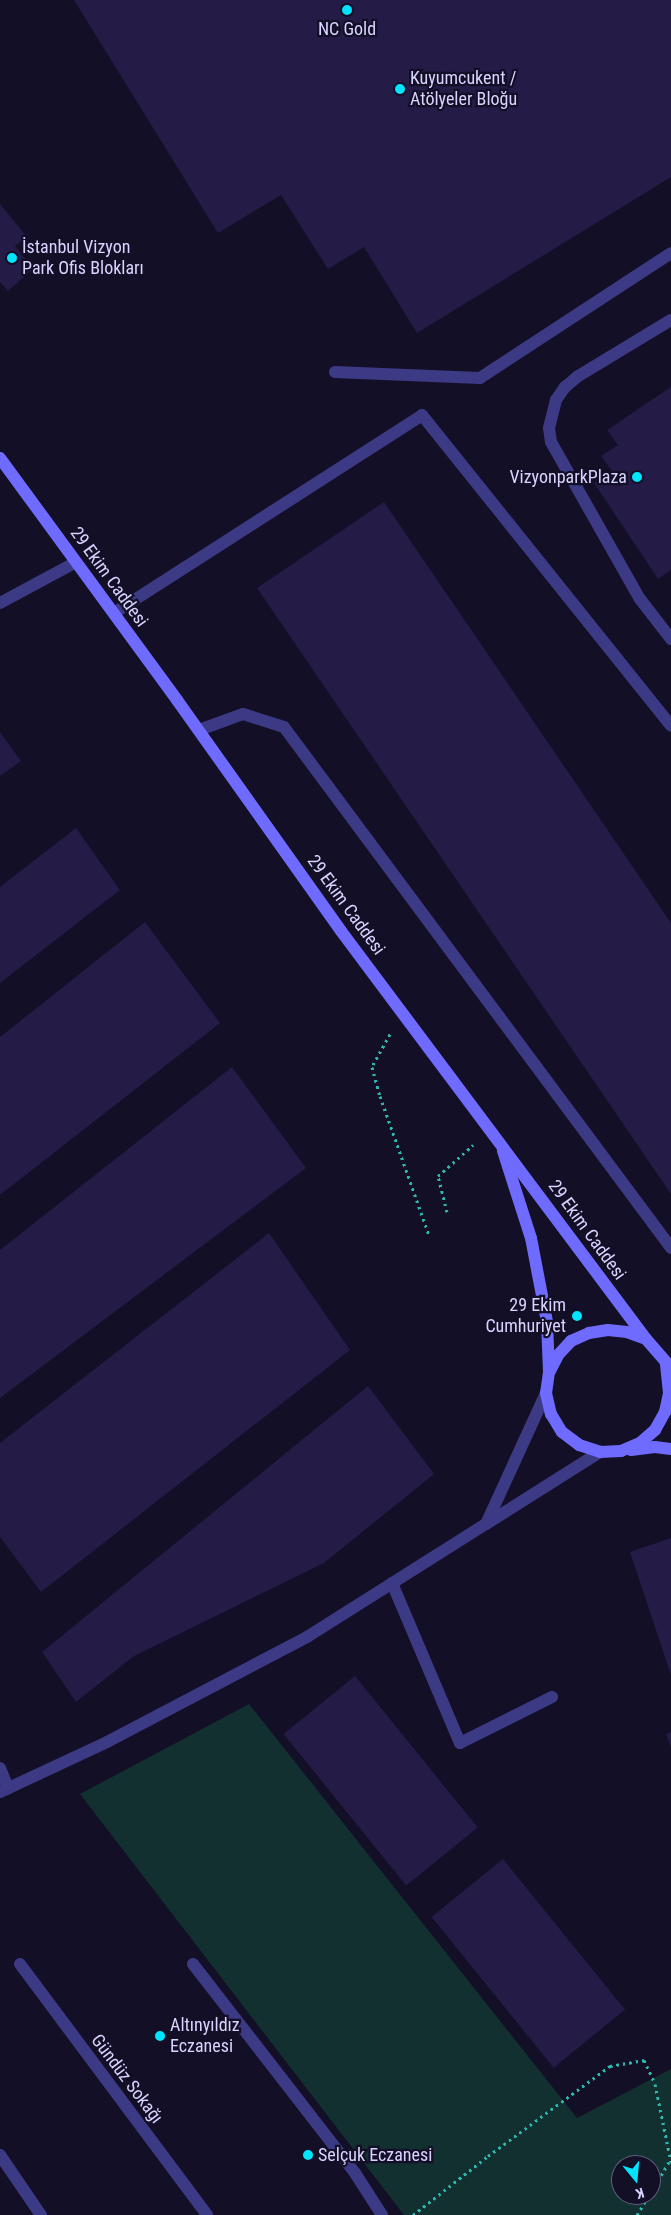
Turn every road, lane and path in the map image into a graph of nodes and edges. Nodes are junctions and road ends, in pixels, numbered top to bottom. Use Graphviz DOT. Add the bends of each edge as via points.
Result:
graph roads {
  1 [pos="671,253"];
  2 [pos="671,320"];
  3 [pos="335,372"];
  4 [pos="0,458"];
  5 [pos="76,562"];
  6 [pos="0,603"];
  7 [pos="114,613"];
  8 [pos="671,639"];
  9 [pos="671,726"];
  10 [pos="199,730"];
  11 [pos="402,1011"];
  12 [pos="495,1134"];
  13 [pos="447,1212"];
  14 [pos="430,1235"];
  15 [pos="671,1248"];
  16 [pos="646,1339"];
  17 [pos="668,1365"];
  18 [pos="549,1372"];
  19 [pos="546,1393"];
  20 [pos="671,1449"];
  21 [pos="621,1451"];
  22 [pos="600,1452"];
  23 [pos="486,1524"];
  24 [pos="392,1583"];
  25 [pos="552,1697"];
  26 [pos="0,1768"];
  27 [pos="4,1790"];
  28 [pos="20,1964"];
  29 [pos="193,1964"];
  30 [pos="0,2154"];
  31 [pos="671,2160"];
  32 [pos="661,2176"];
  33 [pos="41,2215"];
  34 [pos="207,2215"];
  35 [pos="382,2215"];
  36 [pos="413,2215"];
  1 -- 3 [label="street" via="480,378"];
  2 -- 8 [label="street" via="565,387 556,400 549,428 551,442 635,590"];
  4 -- 5 [label="main road, 29 Ekim Caddesi"];
  5 -- 6 [label="street"];
  5 -- 7 [label="main road, 29 Ekim Caddesi"];
  7 -- 9 [label="street" via="422,415"];
  7 -- 10 [label="main road, 29 Ekim Caddesi"];
  10 -- 11 [label="main road, 29 Ekim Caddesi" via="341,931"];
  10 -- 15 [label="street" via="243,714 284,727"];
  11 -- 12 [label="main road, 29 Ekim Caddesi"];
  11 -- 14 [label="path" via="372,1067"];
  12 -- 13 [label="path" via="438,1176"];
  12 -- 16 [label="main road, 29 Ekim Caddesi"];
  12 -- 18 [label="main road" via="531,1238 547,1322"];
  16 -- 17 [label="main road, 29 Ekim Caddesi"];
  16 -- 18 [label="main road" via="627,1332 589,1333 571,1341"];
  17 -- 21 [label="main road" via="669,1392 665,1412 655,1430 640,1443"];
  18 -- 19 [label="main road"];
  19 -- 22 [label="main road" via="551,1414 562,1432 579,1445"];
  19 -- 23 [label="street"];
  20 -- 21 [label="main road" via="655,1447"];
  21 -- 22 [label="main road"];
  22 -- 23 [label="street"];
  23 -- 24 [label="street"];
  24 -- 25 [label="street" via="460,1743"];
  24 -- 27 [label="street" via="307,1636 108,1742"];
  26 -- 27 [label="street"];
  28 -- 34 [label="street, Gündüz Sokağı"];
  29 -- 35 [label="street" via="355,2172"];
  30 -- 33 [label="street"];
  31 -- 32 [label="path"];
  31 -- 36 [label="path" via="655,2084 644,2060 610,2066"];
}
